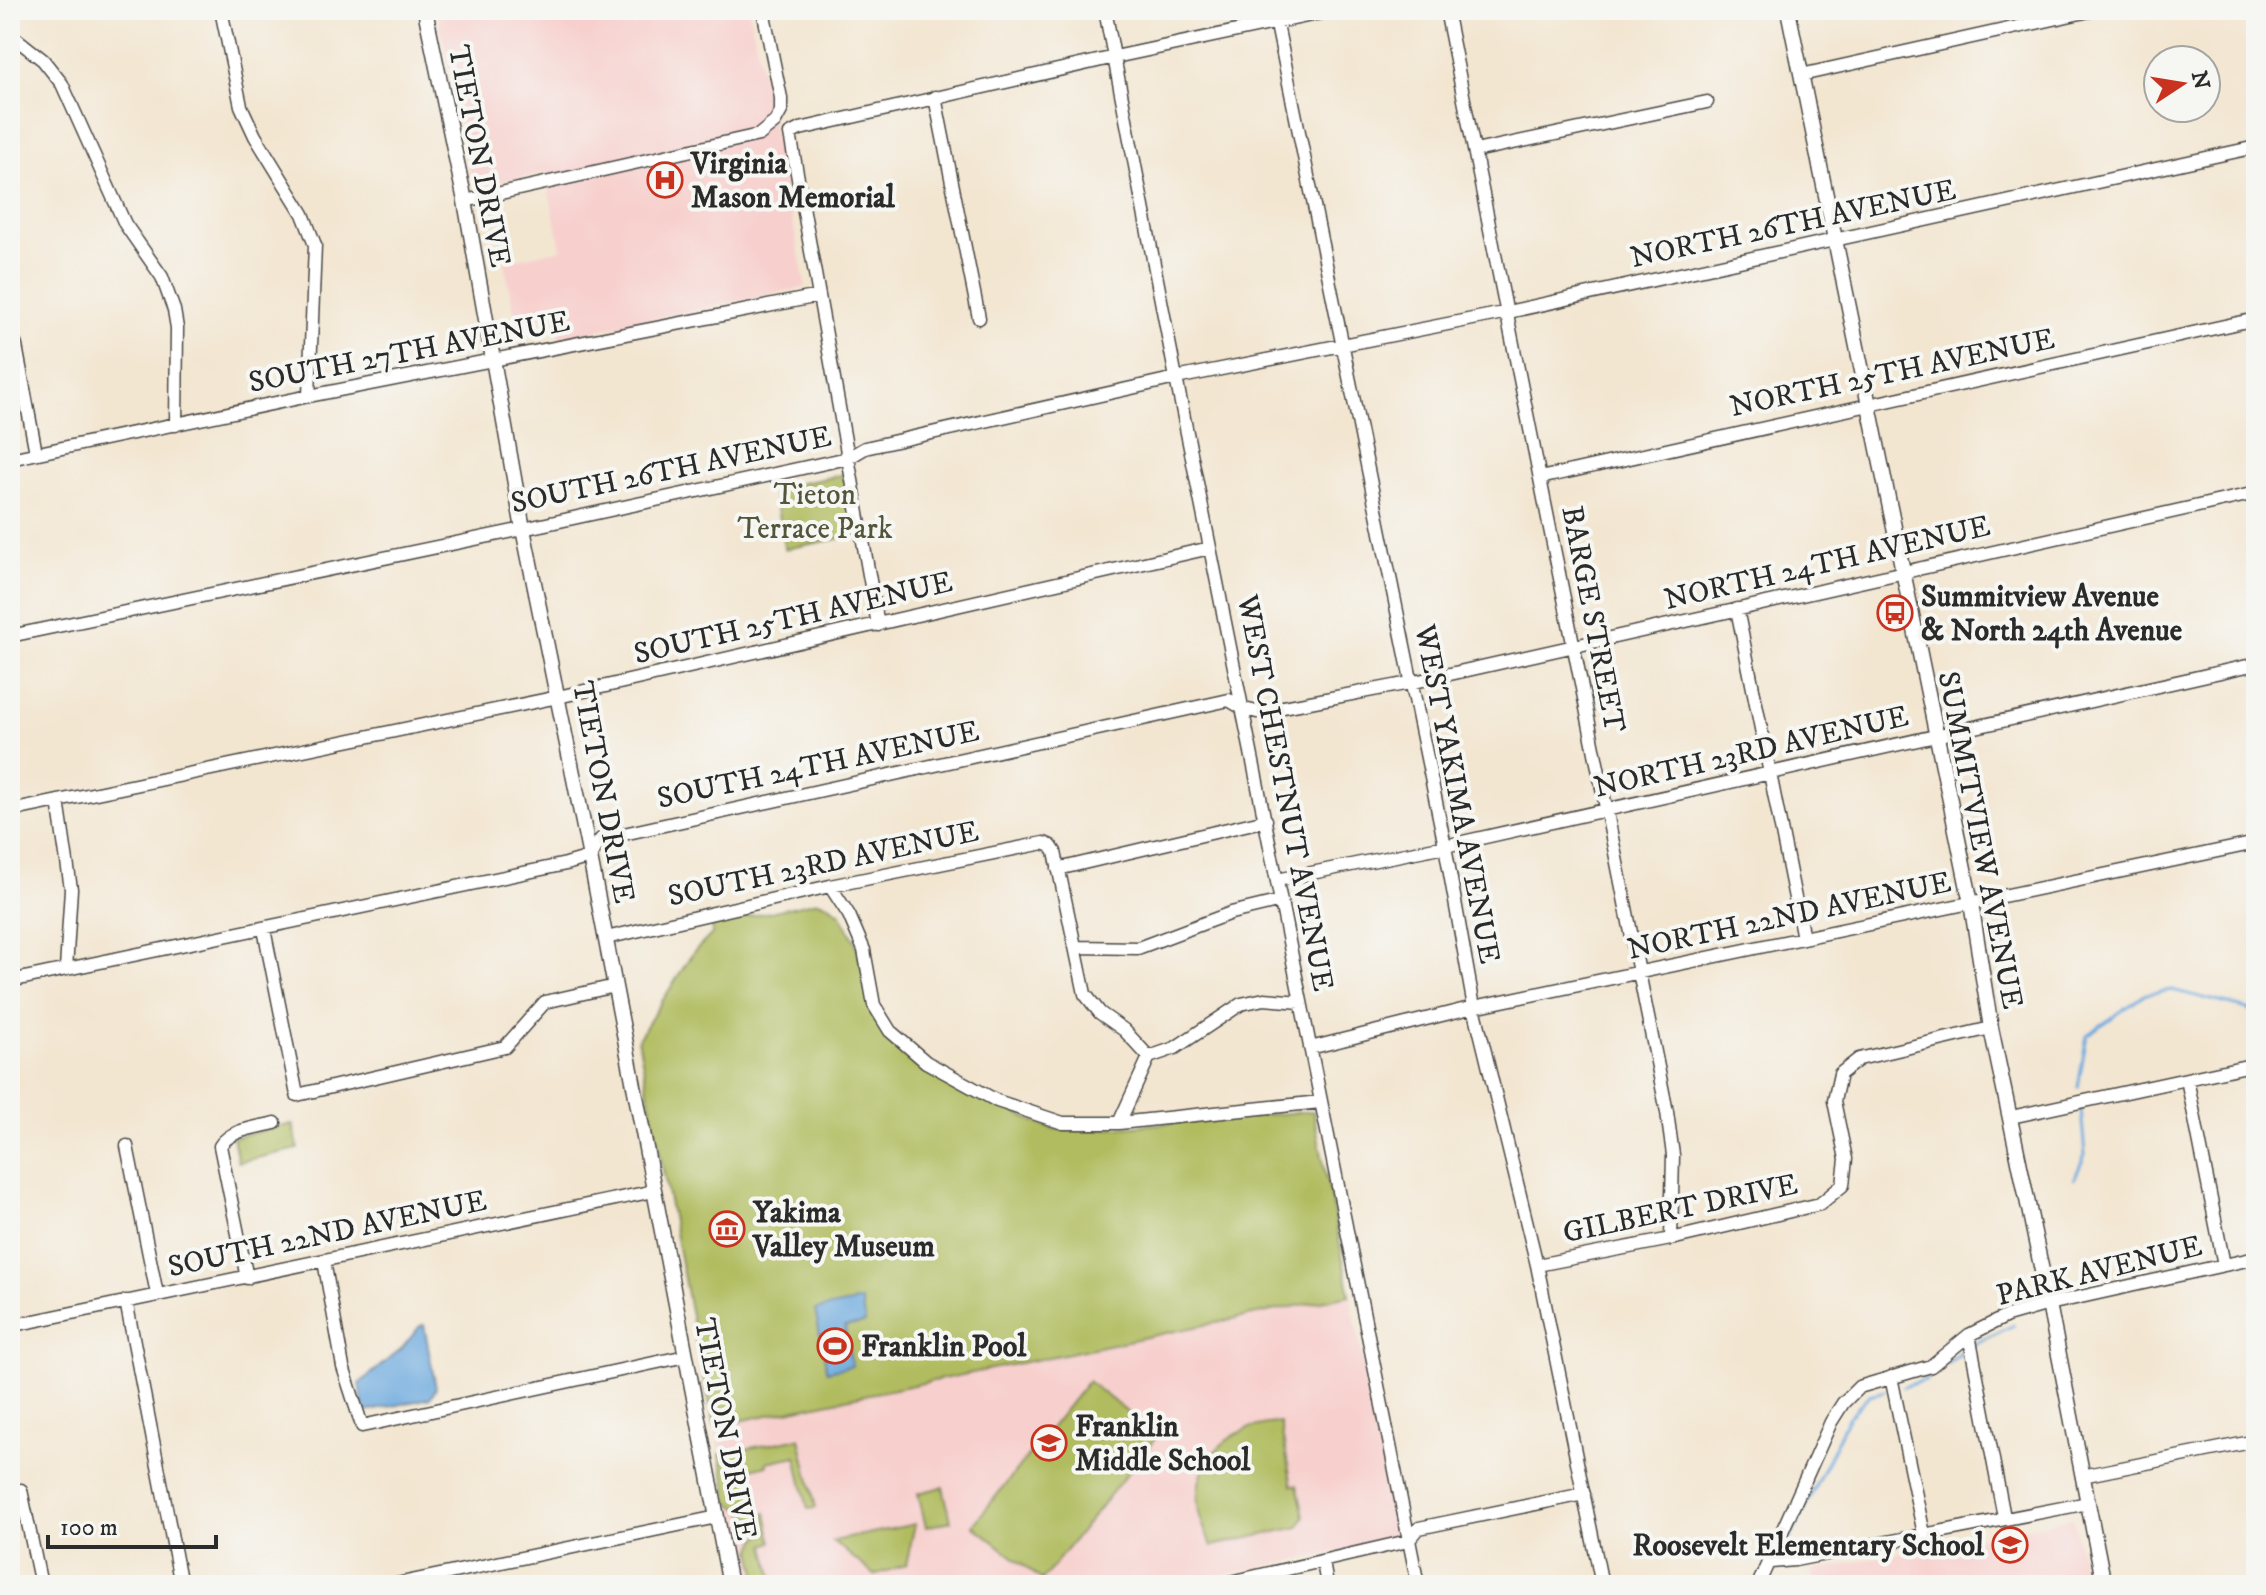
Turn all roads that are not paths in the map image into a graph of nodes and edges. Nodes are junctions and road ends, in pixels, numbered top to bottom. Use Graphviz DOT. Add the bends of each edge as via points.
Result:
graph roads {
  1 [pos="221,10"];
  2 [pos="425,10"];
  3 [pos="763,10"];
  4 [pos="1105,10"];
  5 [pos="1335,10"];
  6 [pos="1446,10"];
  7 [pos="1788,10"];
  8 [pos="2094,10"];
  9 [pos="1275,16"];
  10 [pos="10,34"];
  11 [pos="1115,57"];
  12 [pos="1801,75"];
  13 [pos="935,97"];
  14 [pos="1707,102"];
  15 [pos="2256,147"];
  16 [pos="1475,151"];
  17 [pos="465,201"];
  18 [pos="1834,241"];
  19 [pos="819,296"];
  20 [pos="1508,312"];
  21 [pos="979,318"];
  22 [pos="2256,319"];
  23 [pos="10,329"];
  24 [pos="1340,344"];
  25 [pos="492,361"];
  26 [pos="1176,378"];
  27 [pos="309,396"];
  28 [pos="1867,404"];
  29 [pos="176,425"];
  30 [pos="36,453"];
  31 [pos="848,458"];
  32 [pos="10,459"];
  33 [pos="1540,478"];
  34 [pos="2256,493"];
  35 [pos="523,529"];
  36 [pos="1210,548"];
  37 [pos="1902,572"];
  38 [pos="1737,609"];
  39 [pos="878,625"];
  40 [pos="10,636"];
  41 [pos="1574,646"];
  42 [pos="2256,664"];
  43 [pos="1410,683"];
  44 [pos="558,697"];
  45 [pos="1244,709"];
  46 [pos="1935,736"];
  47 [pos="1769,773"];
  48 [pos="58,801"];
  49 [pos="1605,810"];
  50 [pos="10,811"];
  51 [pos="1266,820"];
  52 [pos="2256,843"];
  53 [pos="1445,846"];
  54 [pos="590,857"];
  55 [pos="1058,869"];
  56 [pos="1277,880"];
  57 [pos="830,886"];
  58 [pos="1281,901"];
  59 [pos="1971,903"];
  60 [pos="264,929"];
  61 [pos="606,938"];
  62 [pos="1803,938"];
  63 [pos="1076,947"];
  64 [pos="66,969"];
  65 [pos="1640,972"];
  66 [pos="10,981"];
  67 [pos="615,986"];
  68 [pos="1301,1002"];
  69 [pos="1474,1007"];
  70 [pos="1991,1028"];
  71 [pos="1310,1048"];
  72 [pos="1149,1057"];
  73 [pos="2256,1064"];
  74 [pos="2187,1079"];
  75 [pos="1320,1102"];
  76 [pos="2011,1117"];
  77 [pos="275,1123"];
  78 [pos="1119,1123"];
  79 [pos="127,1146"];
  80 [pos="654,1191"];
  81 [pos="1671,1239"];
  82 [pos="2256,1258"];
  83 [pos="324,1261"];
  84 [pos="1537,1265"];
  85 [pos="2224,1265"];
  86 [pos="247,1278"];
  87 [pos="157,1294"];
  88 [pos="126,1301"];
  89 [pos="2049,1304"];
  90 [pos="10,1326"];
  91 [pos="1970,1342"];
  92 [pos="686,1356"];
  93 [pos="1891,1377"];
  94 [pos="2256,1441"];
  95 [pos="2082,1476"];
  96 [pos="21,1490"];
  97 [pos="1584,1494"];
  98 [pos="2088,1503"];
  99 [pos="717,1517"];
  100 [pos="2004,1517"];
  101 [pos="1924,1534"];
  102 [pos="1408,1541"];
  103 [pos="1323,1562"];
  104 [pos="1771,1562"];
  105 [pos="41,1585"];
  106 [pos="181,1585"];
  107 [pos="392,1585"];
  108 [pos="730,1585"];
  109 [pos="1218,1585"];
  110 [pos="1327,1585"];
  111 [pos="1418,1585"];
  112 [pos="1602,1585"];
  113 [pos="1758,1585"];
  114 [pos="2104,1585"];
  1 -- 27 [label="street" via="241,106 315,245"];
  2 -- 17 [label="main road, TIETON DRIVE"];
  3 -- 17 [label="street" via="781,111 759,135"];
  4 -- 11 [label="street, WEST CHESTNUT AVENUE"];
  5 -- 9 [label="street"];
  6 -- 16 [label="street, BARGE STREET"];
  7 -- 12 [label="main road, SUMMITVIEW AVENUE"];
  8 -- 12 [label="street"];
  9 -- 11 [label="street"];
  9 -- 24 [label="street, WEST YAKIMA AVENUE"];
  10 -- 29 [label="street" via="43,60 62,84 125,224 162,277 177,328"];
  11 -- 13 [label="street"];
  11 -- 26 [label="street, WEST CHESTNUT AVENUE"];
  12 -- 18 [label="main road, SUMMITVIEW AVENUE"];
  13 -- 19 [label="street" via="790,134"];
  13 -- 21 [label="street"];
  14 -- 16 [label="street"];
  15 -- 18 [label="street, NORTH 26TH AVENUE"];
  16 -- 20 [label="street, BARGE STREET"];
  17 -- 25 [label="main road, TIETON DRIVE"];
  18 -- 20 [label="street, NORTH 26TH AVENUE"];
  18 -- 28 [label="main road, SUMMITVIEW AVENUE"];
  19 -- 25 [label="street, SOUTH 27TH AVENUE"];
  19 -- 31 [label="street"];
  20 -- 24 [label="street, NORTH 26TH AVENUE"];
  20 -- 33 [label="street, BARGE STREET"];
  22 -- 28 [label="street, NORTH 25TH AVENUE"];
  23 -- 30 [label="street"];
  24 -- 26 [label="street, SOUTH 26TH AVENUE"];
  24 -- 43 [label="street, WEST YAKIMA AVENUE"];
  25 -- 27 [label="street, SOUTH 27TH AVENUE"];
  25 -- 35 [label="main road, TIETON DRIVE"];
  26 -- 31 [label="street, SOUTH 26TH AVENUE" via="865,448"];
  26 -- 36 [label="street, WEST CHESTNUT AVENUE"];
  27 -- 29 [label="street, SOUTH 27TH AVENUE"];
  28 -- 33 [label="street, NORTH 25TH AVENUE"];
  28 -- 37 [label="main road, SUMMITVIEW AVENUE"];
  29 -- 30 [label="street, SOUTH 27TH AVENUE"];
  30 -- 32 [label="street, SOUTH 27TH AVENUE"];
  31 -- 35 [label="street, SOUTH 26TH AVENUE"];
  31 -- 39 [label="street"];
  33 -- 41 [label="street, BARGE STREET"];
  34 -- 37 [label="street, NORTH 24TH AVENUE"];
  35 -- 40 [label="street, SOUTH 26TH AVENUE"];
  35 -- 44 [label="main road, TIETON DRIVE"];
  36 -- 39 [label="street, SOUTH 25TH AVENUE"];
  36 -- 45 [label="street, WEST CHESTNUT AVENUE"];
  37 -- 38 [label="street, NORTH 24TH AVENUE"];
  37 -- 46 [label="main road, SUMMITVIEW AVENUE"];
  38 -- 41 [label="street, NORTH 24TH AVENUE"];
  38 -- 47 [label="street"];
  39 -- 44 [label="street, SOUTH 25TH AVENUE"];
  41 -- 43 [label="street, NORTH 24TH AVENUE"];
  41 -- 49 [label="street, BARGE STREET"];
  42 -- 46 [label="street, NORTH 23RD AVENUE"];
  43 -- 45 [label="street, SOUTH 24TH AVENUE" via="1257,712"];
  43 -- 53 [label="street, WEST YAKIMA AVENUE"];
  44 -- 48 [label="street, SOUTH 25TH AVENUE"];
  44 -- 54 [label="main road, TIETON DRIVE"];
  45 -- 51 [label="street, WEST CHESTNUT AVENUE"];
  45 -- 54 [label="street, SOUTH 24TH AVENUE" via="1229,700 601,839"];
  46 -- 47 [label="street, NORTH 23RD AVENUE"];
  46 -- 59 [label="main road, SUMMITVIEW AVENUE"];
  47 -- 49 [label="street, NORTH 23RD AVENUE"];
  47 -- 62 [label="street"];
  48 -- 50 [label="street, SOUTH 25TH AVENUE"];
  48 -- 64 [label="street" via="71,889"];
  49 -- 53 [label="street, NORTH 23RD AVENUE"];
  49 -- 65 [label="street, BARGE STREET"];
  51 -- 55 [label="street"];
  51 -- 56 [label="street, WEST CHESTNUT AVENUE"];
  52 -- 59 [label="street, NORTH 22ND AVENUE"];
  53 -- 56 [label="street"];
  53 -- 69 [label="street, WEST YAKIMA AVENUE"];
  54 -- 60 [label="street, SOUTH 24TH AVENUE"];
  54 -- 61 [label="main road, TIETON DRIVE"];
  55 -- 57 [label="street, SOUTH 23RD AVENUE" via="1051,846 1044,843"];
  55 -- 63 [label="street"];
  56 -- 58 [label="street, WEST CHESTNUT AVENUE"];
  57 -- 61 [label="street, SOUTH 23RD AVENUE"];
  57 -- 78 [label="street" via="864,950 874,1005 890,1031 926,1062 997,1101 1063,1123"];
  58 -- 63 [label="street" via="1231,913 1138,948"];
  58 -- 68 [label="street, WEST CHESTNUT AVENUE"];
  59 -- 62 [label="street, NORTH 22ND AVENUE"];
  59 -- 70 [label="main road, SUMMITVIEW AVENUE"];
  60 -- 64 [label="street, SOUTH 24TH AVENUE"];
  60 -- 67 [label="street" via="297,1095 505,1047 545,1002"];
  61 -- 67 [label="main road, TIETON DRIVE"];
  62 -- 65 [label="street, NORTH 22ND AVENUE"];
  63 -- 72 [label="street" via="1085,994"];
  64 -- 66 [label="street, SOUTH 24TH AVENUE"];
  65 -- 69 [label="street, NORTH 22ND AVENUE"];
  65 -- 81 [label="street, BARGE STREET" via="1673,1155"];
  67 -- 80 [label="main road, TIETON DRIVE"];
  68 -- 71 [label="street, WEST CHESTNUT AVENUE"];
  68 -- 72 [label="street" via="1264,999 1241,1004 1175,1048"];
  69 -- 71 [label="street"];
  69 -- 84 [label="street, WEST YAKIMA AVENUE"];
  70 -- 76 [label="main road, SUMMITVIEW AVENUE"];
  70 -- 81 [label="street, GILBERT DRIVE" via="1859,1059 1840,1074 1834,1101 1846,1159 1843,1185 1820,1204"];
  71 -- 75 [label="street, WEST CHESTNUT AVENUE"];
  72 -- 78 [label="street"];
  73 -- 74 [label="street"];
  74 -- 76 [label="street"];
  74 -- 85 [label="street"];
  75 -- 78 [label="street"];
  75 -- 102 [label="street, WEST CHESTNUT AVENUE"];
  76 -- 89 [label="main road, SUMMITVIEW AVENUE"];
  77 -- 86 [label="street" via="235,1133 220,1146"];
  79 -- 87 [label="street"];
  80 -- 83 [label="street, SOUTH 22ND AVENUE"];
  80 -- 92 [label="main road, TIETON DRIVE"];
  81 -- 84 [label="street, GILBERT DRIVE"];
  82 -- 85 [label="street, PARK AVENUE"];
  83 -- 86 [label="street, SOUTH 22ND AVENUE"];
  83 -- 92 [label="street" via="343,1367 362,1426"];
  84 -- 97 [label="street, WEST YAKIMA AVENUE"];
  85 -- 89 [label="street, PARK AVENUE"];
  86 -- 87 [label="street, SOUTH 22ND AVENUE"];
  87 -- 88 [label="street, SOUTH 22ND AVENUE"];
  88 -- 90 [label="street, SOUTH 22ND AVENUE"];
  88 -- 106 [label="street"];
  89 -- 91 [label="street, PARK AVENUE" via="2007,1316"];
  89 -- 95 [label="main road, SUMMITVIEW AVENUE"];
  91 -- 93 [label="street, PARK AVENUE" via="1931,1366"];
  91 -- 100 [label="street"];
  92 -- 99 [label="main road, TIETON DRIVE"];
  93 -- 101 [label="street"];
  93 -- 104 [label="street, PARK AVENUE" via="1859,1387 1843,1403"];
  94 -- 95 [label="street"];
  95 -- 98 [label="main road, SUMMITVIEW AVENUE"];
  96 -- 105 [label="street"];
  97 -- 102 [label="street" via="1419,1528"];
  97 -- 112 [label="street, WEST YAKIMA AVENUE"];
  98 -- 100 [label="street"];
  98 -- 114 [label="main road, SUMMITVIEW AVENUE"];
  99 -- 107 [label="street"];
  99 -- 108 [label="main road, TIETON DRIVE"];
  100 -- 101 [label="street"];
  101 -- 104 [label="street"];
  102 -- 103 [label="street"];
  102 -- 111 [label="street, WEST CHESTNUT AVENUE"];
  103 -- 109 [label="street"];
  103 -- 110 [label="street"];
  104 -- 113 [label="street, PARK AVENUE"];
}
